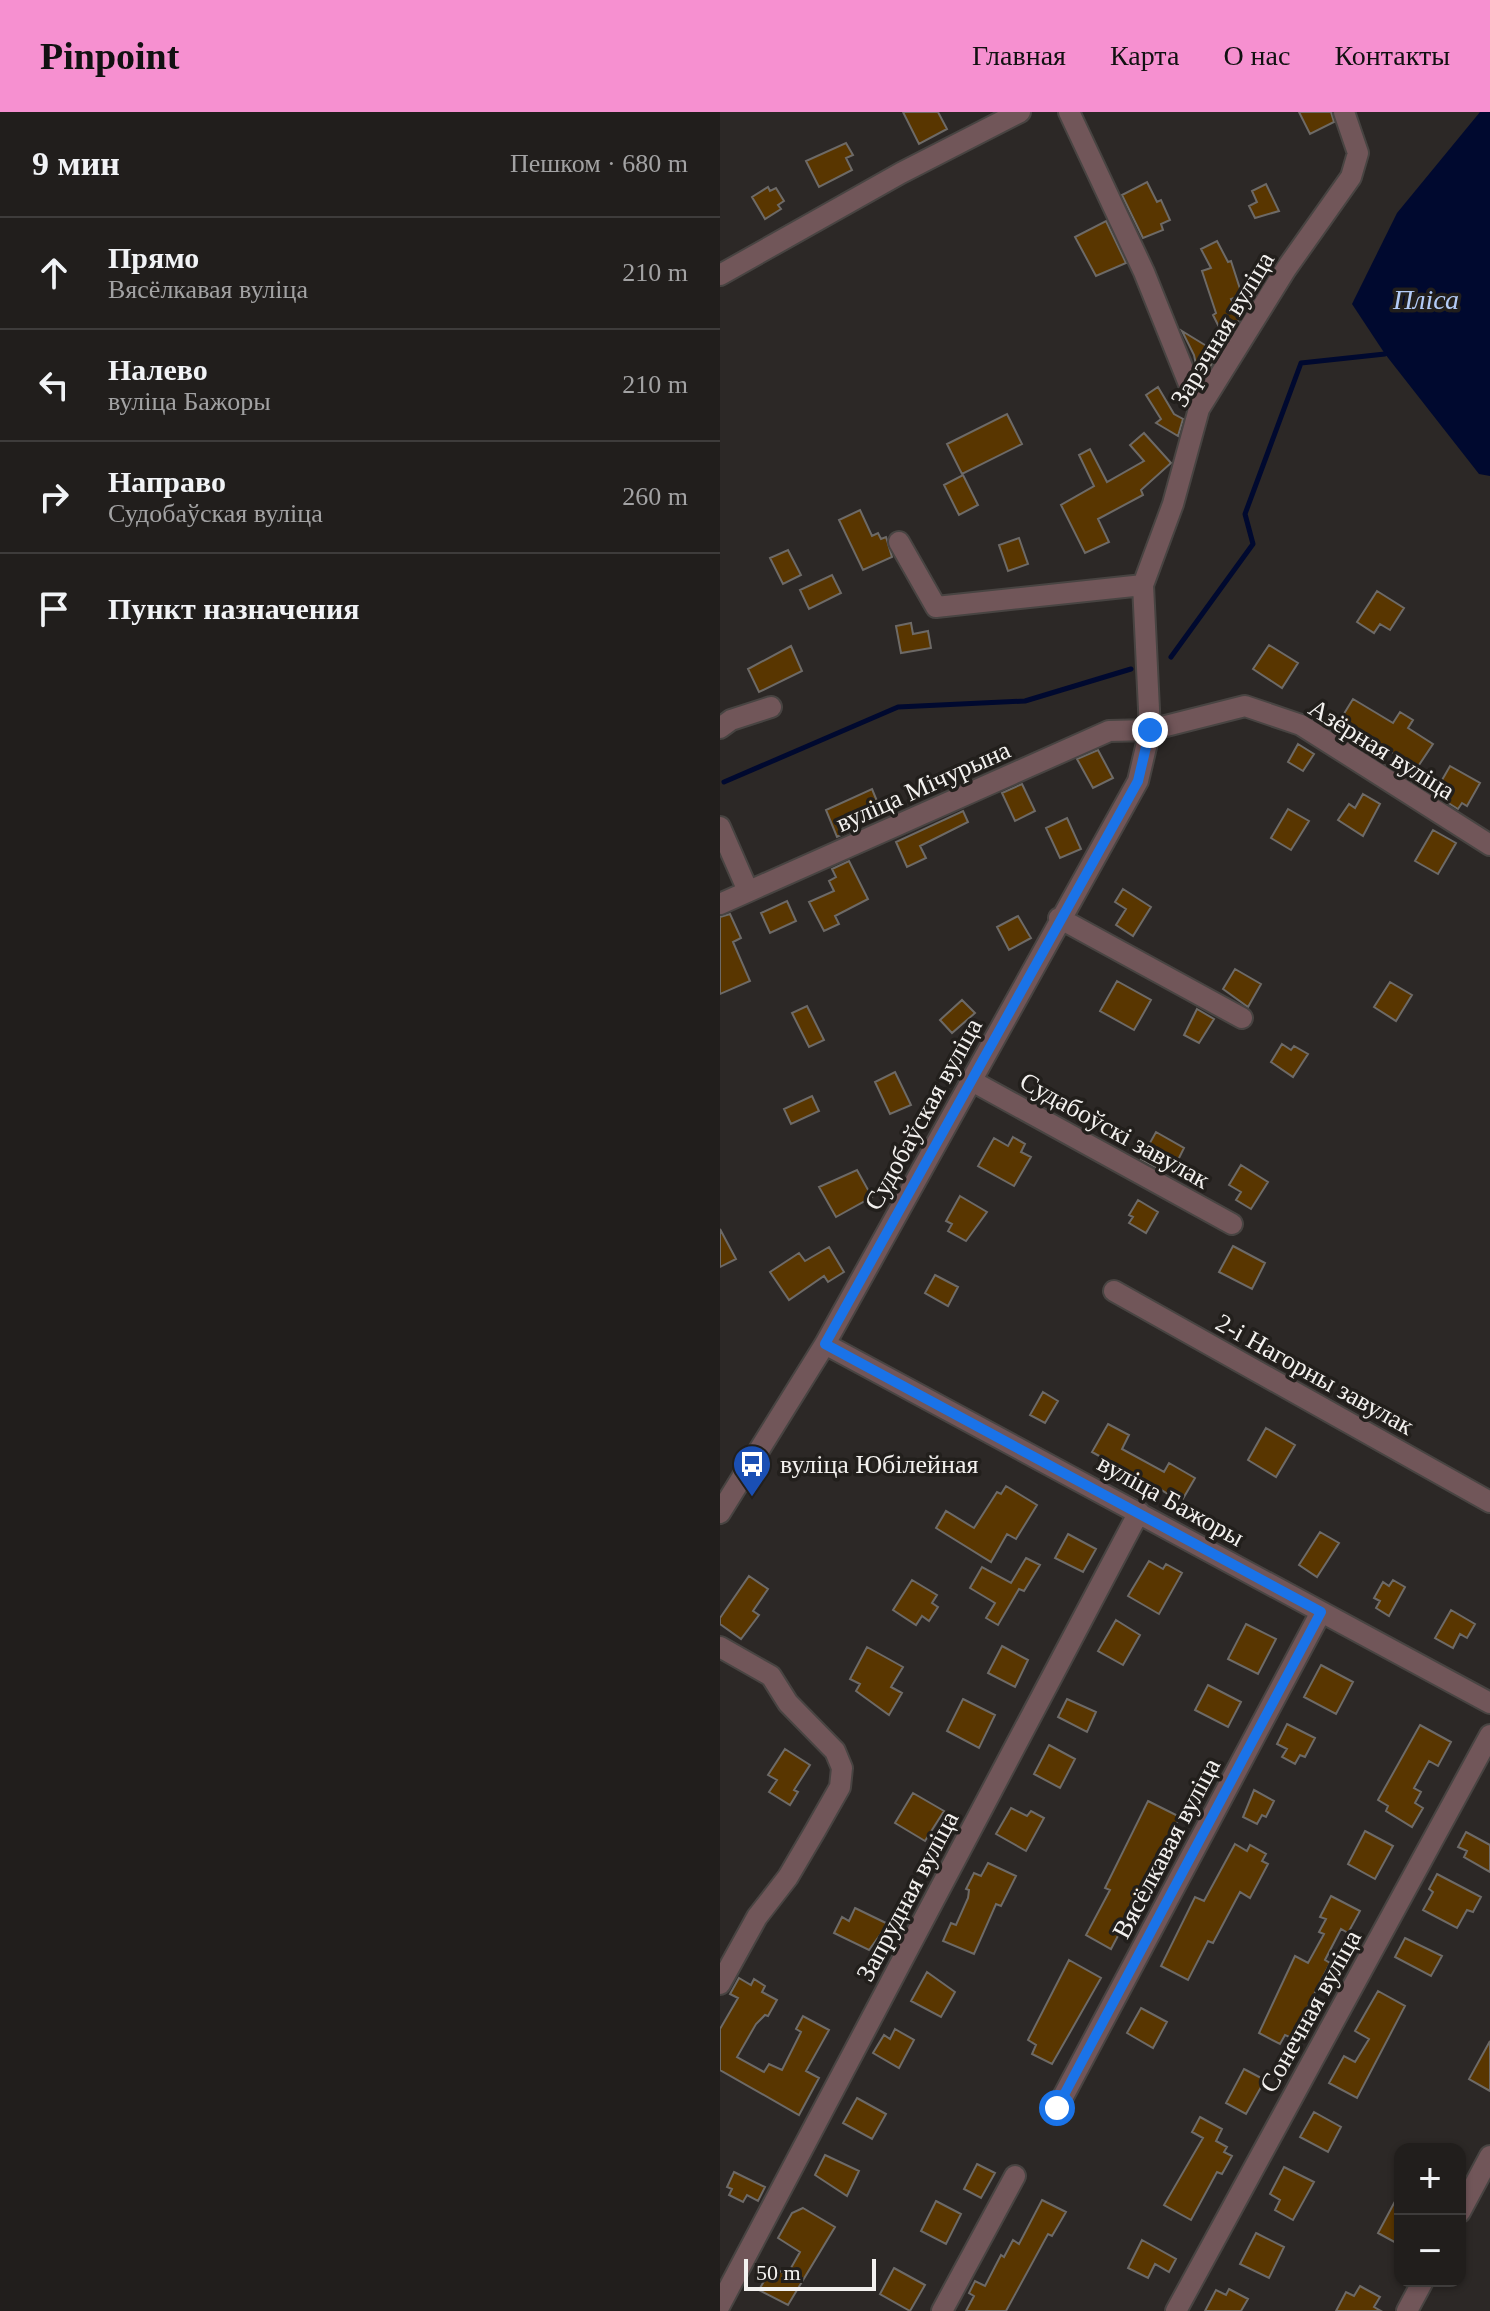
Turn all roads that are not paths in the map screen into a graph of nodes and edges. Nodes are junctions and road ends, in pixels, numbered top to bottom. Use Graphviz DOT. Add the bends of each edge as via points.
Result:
graph roads {
  1 [pos="1020,112"];
  2 [pos="1069,112"];
  3 [pos="1344,112"];
  4 [pos="720,275"];
  5 [pos="1199,409"];
  6 [pos="899,542"];
  7 [pos="1143,585"];
  8 [pos="771,707"];
  9 [pos="720,728"];
  10 [pos="1150,730"];
  11 [pos="720,827"];
  12 [pos="1490,845"];
  13 [pos="748,891"];
  14 [pos="720,904"];
  15 [pos="1059,918"];
  16 [pos="1242,1018"];
  17 [pos="972,1081"];
  18 [pos="1232,1224"];
  19 [pos="1114,1291"];
  20 [pos="825,1344"];
  21 [pos="1490,1502"];
  22 [pos="1139,1512"];
  23 [pos="720,1513"];
  24 [pos="1321,1612"];
  25 [pos="720,1647"];
  26 [pos="1490,1703"];
  27 [pos="1490,1735"];
  28 [pos="720,1984"];
  29 [pos="1057,2108"];
  30 [pos="1490,2156"];
  31 [pos="1015,2176"];
  32 [pos="1466,2201"];
  33 [pos="1420,2287"];
  34 [pos="720,2305"];
  35 [pos="942,2311"];
  36 [pos="1176,2311"];
  37 [pos="1407,2311"];
  1 -- 4 [label="street"];
  2 -- 5 [label="street" via="1144,272"];
  3 -- 5 [label="street, Зарэчная вуліца" via="1358,153 1351,177"];
  5 -- 7 [label="street, Зарэчная вуліца" via="1173,504"];
  6 -- 7 [label="street" via="936,607"];
  7 -- 10 [label="street, Зарэчная вуліца"];
  8 -- 9 [label="street"];
  10 -- 12 [label="street, Азёрная вуліца" via="1245,706 1301,725"];
  10 -- 13 [label="street, вуліца Мічурына" via="1109,731"];
  10 -- 15 [label="street, Судобаўская вуліца" via="1138,781"];
  11 -- 13 [label="street"];
  13 -- 14 [label="street, вуліца Мічурына"];
  15 -- 16 [label="street"];
  15 -- 17 [label="street, Судобаўская вуліца"];
  17 -- 18 [label="street, Судабоўскі завулак"];
  17 -- 20 [label="street, Судобаўская вуліца"];
  19 -- 21 [label="street, 2-і Нагорны завулак"];
  20 -- 22 [label="street, вуліца Бажоры"];
  20 -- 23 [label="street, Судобаўская вуліца"];
  22 -- 24 [label="street, вуліца Бажоры"];
  22 -- 34 [label="street, Запрудная вуліца"];
  24 -- 26 [label="street, вуліца Бажоры"];
  24 -- 29 [label="street, Вясёлкавая вуліца"];
  25 -- 28 [label="street" via="771,1676 788,1703 835,1751 842,1768 840,1787"];
  27 -- 36 [label="street, Сонечная вуліца"];
  30 -- 32 [label="street"];
  31 -- 35 [label="street"];
  33 -- 37 [label="street"];
}
